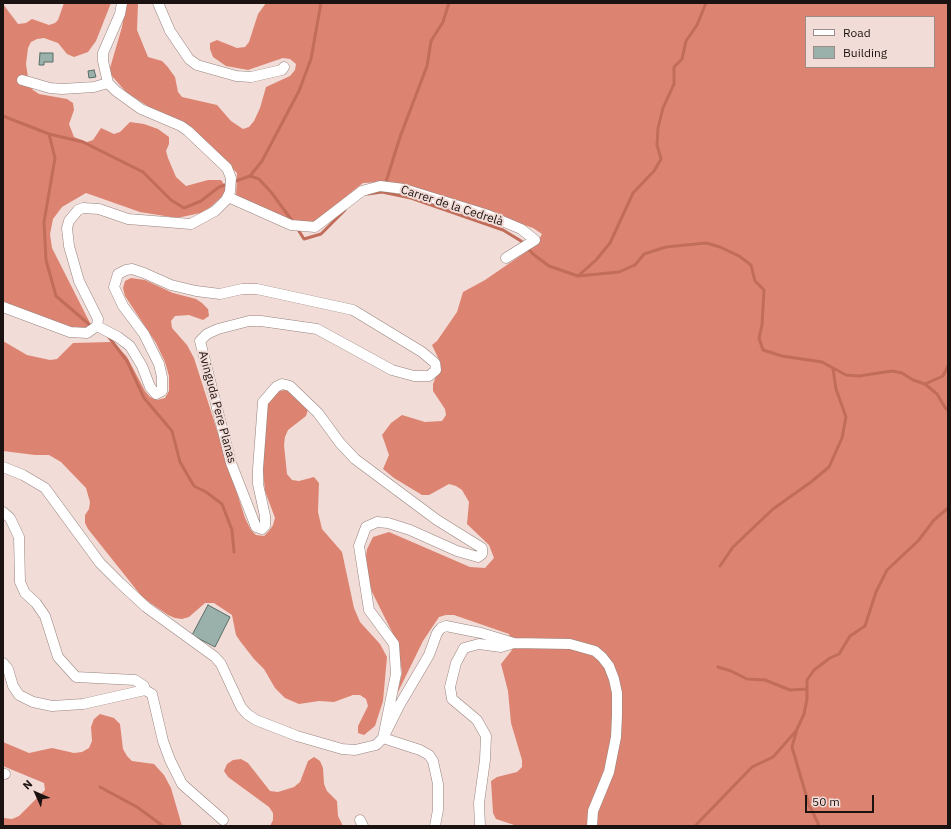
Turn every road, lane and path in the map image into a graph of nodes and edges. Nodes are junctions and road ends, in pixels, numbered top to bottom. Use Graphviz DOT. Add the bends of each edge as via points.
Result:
graph roads {
  1 [pos="122,3"];
  2 [pos="158,3"];
  3 [pos="284,66"];
  4 [pos="22,80"];
  5 [pos="108,82"];
  6 [pos="228,197"];
  7 [pos="506,258"];
  8 [pos="3,308"];
  9 [pos="96,326"];
  10 [pos="3,467"];
  11 [pos="3,512"];
  12 [pos="514,643"];
  13 [pos="3,663"];
  14 [pos="145,690"];
  15 [pos="383,738"];
  16 [pos="222,820"];
  17 [pos="435,826"];
  18 [pos="480,826"];
  19 [pos="592,826"];
  1 -- 5 [label="street" via="120,14 103,53 103,66"];
  2 -- 3 [label="street" via="170,31 189,59 197,65 223,74 251,77 282,70"];
  4 -- 5 [label="street" via="62,89 94,87"];
  5 -- 6 [label="street" via="116,91 142,109 181,126 216,157 230,174 231,186"];
  6 -- 7 [label="street, Carrer de la Cedrelà" via="291,225 315,227 362,191 380,186 404,189 488,216 521,229 536,240"];
  6 -- 9 [label="street" via="215,211 184,225 128,219 90,208 78,210 67,228 69,246 79,281 97,316"];
  8 -- 9 [label="street" via="78,334 88,333"];
  9 -- 15 [label="street, Avinguda Pere Planas" via="130,346 156,394 162,391 159,364 144,334 122,306 114,287 118,274 126,270 138,271 171,285 196,291 220,294 242,289 257,289 353,310 436,363 436,370 429,376 414,376 392,370 317,329 261,321 249,321 218,329 200,341 232,463 256,527 262,529 265,526 258,477 263,402 282,384 290,386 318,413 354,459 437,520 482,548 482,554 478,557 388,523 377,522 366,527 359,546 369,610 394,644 396,674"];
  10 -- 15 [label="street" via="44,488 100,563 120,583 146,607 215,657 247,714 280,730 342,749 364,749 376,745"];
  11 -- 14 [label="street" via="10,518 19,536 20,582 25,593 45,616 58,657 76,677 135,680 144,686"];
  12 -- 15 [label="street" via="481,633 446,626 441,628"];
  12 -- 18 [label="street" via="501,647 479,644 464,648 456,663 450,687 452,699 476,720 486,736 479,803"];
  12 -- 19 [label="street" via="570,644 599,654 609,666 617,693 616,737 609,772 594,810"];
  13 -- 14 [label="street" via="19,695 33,702 52,706 82,704"];
  14 -- 16 [label="street" via="152,694 163,741 182,784"];
  15 -- 17 [label="street" via="420,750 433,761 438,784"];
}
